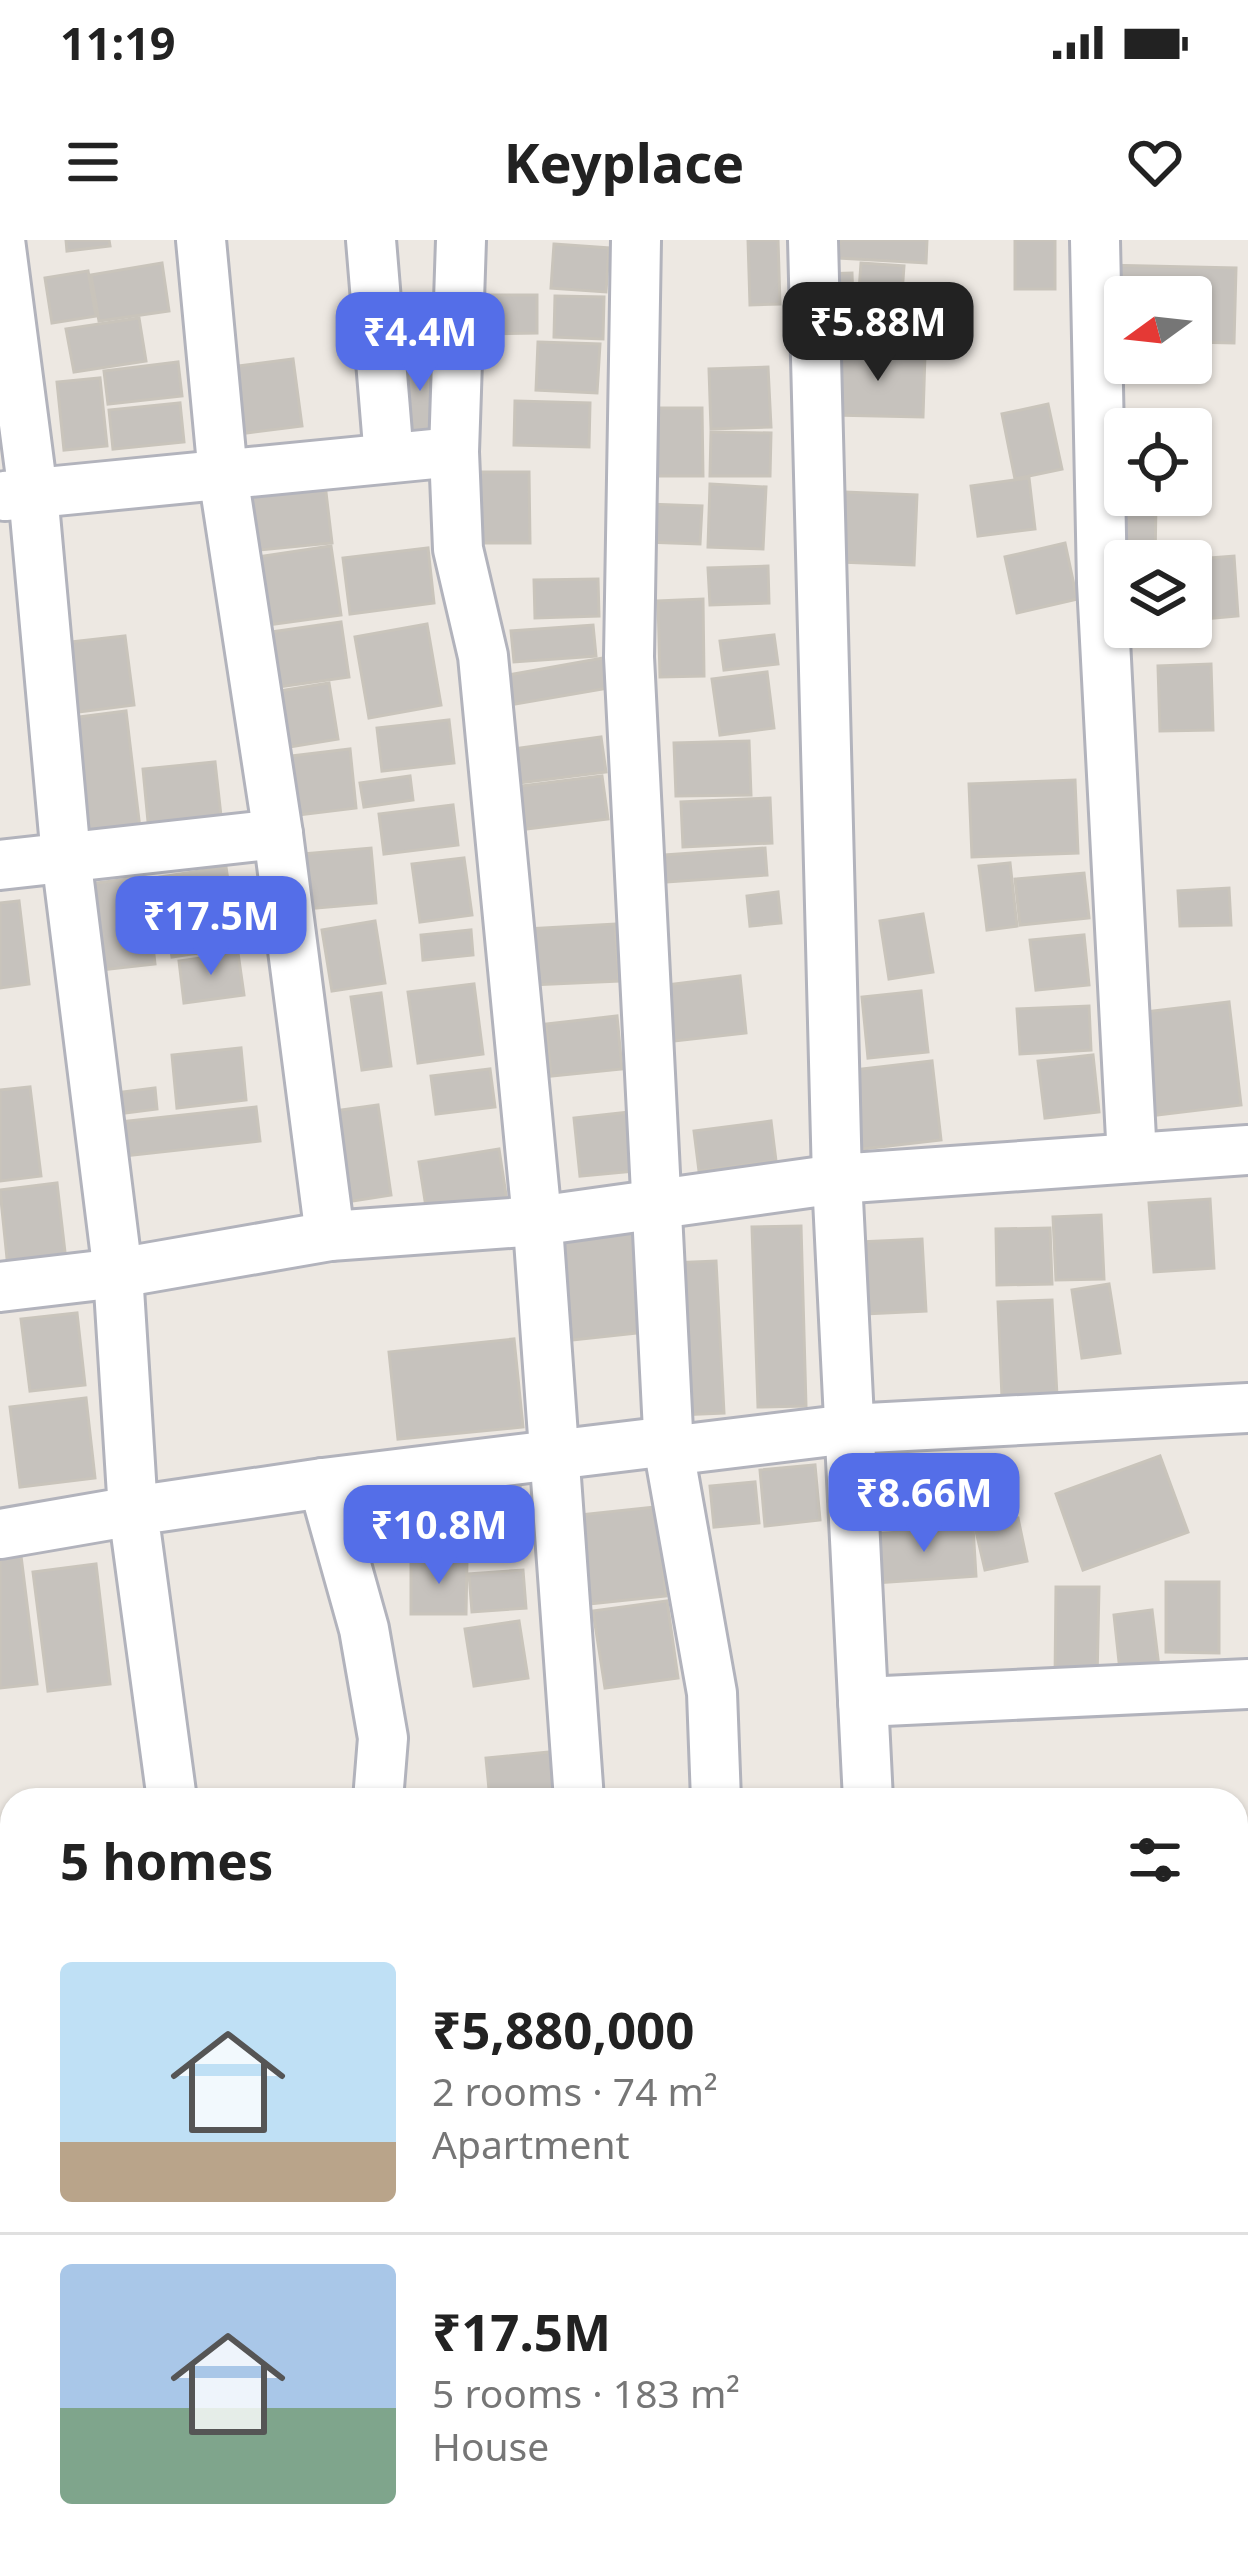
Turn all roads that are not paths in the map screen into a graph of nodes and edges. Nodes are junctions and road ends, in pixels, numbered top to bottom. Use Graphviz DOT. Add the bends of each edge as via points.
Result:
graph roads {
  1 [pos="0,240"];
  2 [pos="201,240"];
  3 [pos="371,240"];
  4 [pos="461,240"];
  5 [pos="635,240"];
  6 [pos="813,240"];
  7 [pos="1095,240"];
  8 [pos="454,452"];
  9 [pos="389,458"];
  10 [pos="223,475"];
  11 [pos="17,495"];
  12 [pos="278,834"];
  13 [pos="66,856"];
  14 [pos="0,865"];
  15 [pos="1248,1150"];
  16 [pos="1132,1158"];
  17 [pos="837,1179"];
  18 [pos="658,1204"];
  19 [pos="537,1220"];
  20 [pos="330,1236"];
  21 [pos="118,1274"];
  22 [pos="0,1287"];
  23 [pos="1248,1408"];
  24 [pos="849,1430"];
  25 [pos="669,1446"];
  26 [pos="554,1456"];
  27 [pos="323,1483"];
  28 [pos="133,1511"];
  29 [pos="0,1534"];
  30 [pos="1248,1684"];
  31 [pos="862,1702"];
  32 [pos="170,1788"];
  33 [pos="379,1788"];
  34 [pos="578,1788"];
  35 [pos="716,1788"];
  36 [pos="867,1788"];
  1 -- 11 [label="street"];
  2 -- 10 [label="street"];
  3 -- 9 [label="street"];
  4 -- 8 [label="street"];
  5 -- 18 [label="street" via="628,657"];
  6 -- 17 [label="street"];
  7 -- 16 [label="street" via="1102,583"];
  8 -- 9 [label="street"];
  8 -- 19 [label="street" via="458,548 484,656"];
  9 -- 10 [label="street"];
  10 -- 11 [label="street"];
  10 -- 12 [label="street"];
  11 -- 13 [label="street"];
  12 -- 13 [label="street"];
  12 -- 20 [label="street"];
  13 -- 14 [label="street"];
  13 -- 21 [label="street"];
  15 -- 16 [label="street"];
  16 -- 17 [label="street"];
  17 -- 18 [label="street"];
  17 -- 24 [label="street"];
  18 -- 19 [label="street"];
  18 -- 25 [label="street"];
  19 -- 20 [label="street"];
  19 -- 26 [label="street"];
  20 -- 21 [label="street"];
  21 -- 22 [label="street"];
  21 -- 28 [label="street"];
  23 -- 24 [label="street"];
  24 -- 25 [label="street"];
  24 -- 31 [label="street"];
  25 -- 26 [label="street"];
  25 -- 35 [label="street" via="712,1693"];
  26 -- 27 [label="street"];
  26 -- 34 [label="street"];
  27 -- 28 [label="street"];
  27 -- 33 [label="street" via="364,1629 382,1738"];
  28 -- 29 [label="street"];
  28 -- 32 [label="street"];
  30 -- 31 [label="street"];
  31 -- 36 [label="street"];
}
